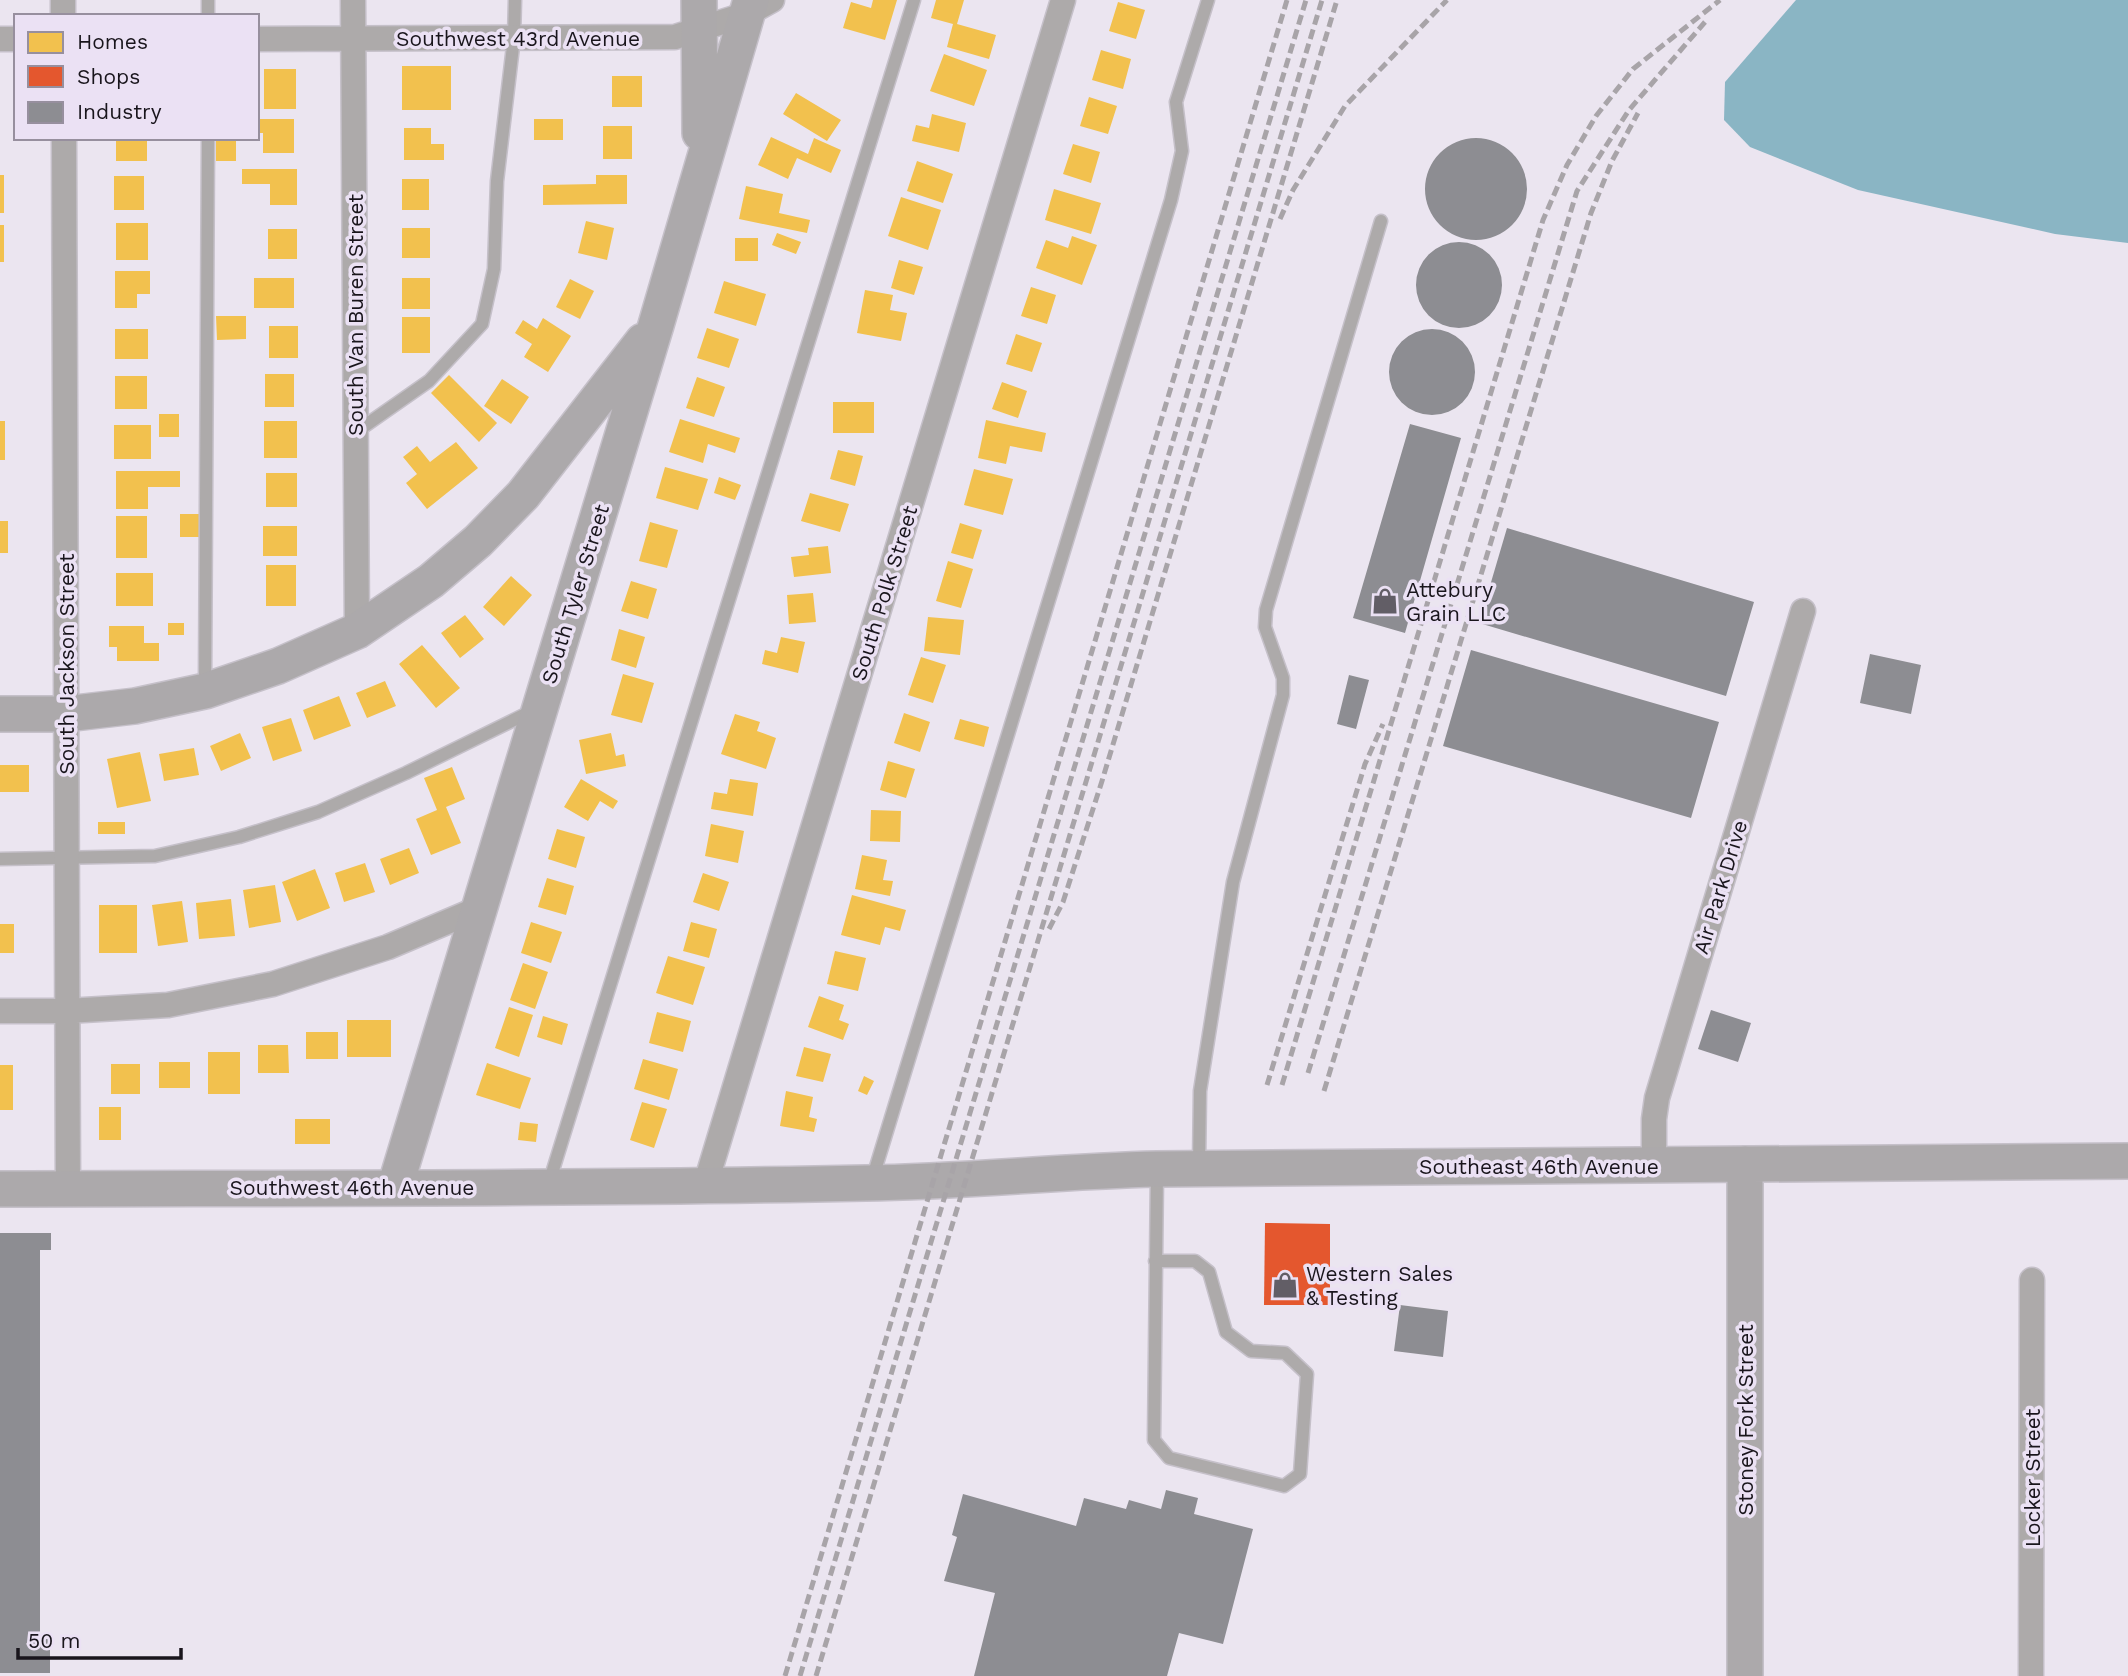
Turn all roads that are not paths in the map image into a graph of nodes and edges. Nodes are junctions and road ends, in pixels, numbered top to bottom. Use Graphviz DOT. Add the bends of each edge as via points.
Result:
graph roads {
  1 [pos="353,0"];
  2 [pos="515,0"];
  3 [pos="914,0"];
  4 [pos="1063,0"];
  5 [pos="1208,0"];
  6 [pos="756,5"];
  7 [pos="699,15"];
  8 [pos="514,38"];
  9 [pos="259,39"];
  10 [pos="354,40"];
  11 [pos="64,140"];
  12 [pos="208,140"];
  13 [pos="701,170"];
  14 [pos="1381,221"];
  15 [pos="656,325"];
  16 [pos="356,432"];
  17 [pos="1802,611"];
  18 [pos="357,631"];
  19 [pos="205,691"];
  20 [pos="541,706"];
  21 [pos="0,714"];
  22 [pos="66,714"];
  23 [pos="0,859"];
  24 [pos="66,859"];
  25 [pos="480,908"];
  26 [pos="0,1011"];
  27 [pos="67,1011"];
  28 [pos="2128,1161"];
  29 [pos="1745,1164"];
  30 [pos="1654,1165"];
  31 [pos="1199,1168"];
  32 [pos="1157,1169"];
  33 [pos="871,1183"];
  34 [pos="705,1186"];
  35 [pos="395,1187"];
  36 [pos="547,1187"];
  37 [pos="0,1189"];
  38 [pos="68,1189"];
  39 [pos="1156,1261"];
  40 [pos="2032,1280"];
  41 [pos="1745,1676"];
  42 [pos="2031,1676"];
  1 -- 10 [label="street, South Van Buren Street"];
  2 -- 8 [label="lane"];
  3 -- 36 [label="lane"];
  4 -- 34 [label="street, South Polk Street"];
  5 -- 33 [label="lane" via="1176,102 1182,151 1171,200"];
  6 -- 7 [label="street, Southwest 43rd Avenue"];
  6 -- 13 [label="main road, South Tyler Street"];
  7 -- 8 [label="street, Southwest 43rd Avenue" via="675,37"];
  7 -- 13 [label="main road"];
  8 -- 10 [label="street, Southwest 43rd Avenue"];
  8 -- 16 [label="lane" via="498,181 494,269 482,324 429,381"];
  9 -- 10 [label="street, Southwest 43rd Avenue"];
  10 -- 16 [label="street, South Van Buren Street"];
  11 -- 22 [label="street, South Jackson Street"];
  12 -- 19 [label="lane"];
  13 -- 15 [label="main road, South Tyler Street"];
  14 -- 31 [label="lane" via="1266,610 1265,627 1283,678 1283,695 1233,882 1200,1091"];
  15 -- 18 [label="main road" via="523,495 431,581"];
  15 -- 20 [label="main road, South Tyler Street"];
  16 -- 18 [label="street, South Van Buren Street"];
  17 -- 30 [label="street, Air Park Drive" via="1657,1098"];
  18 -- 19 [label="main road" via="278,667"];
  19 -- 22 [label="main road"];
  20 -- 24 [label="lane" via="318,812 239,837 155,856"];
  20 -- 25 [label="main road, South Tyler Street"];
  21 -- 22 [label="main road"];
  22 -- 24 [label="street, South Jackson Street"];
  23 -- 24 [label="lane"];
  24 -- 27 [label="street, South Jackson Street"];
  25 -- 27 [label="street" via="388,947 273,984 168,1005"];
  25 -- 35 [label="main road, South Tyler Street"];
  26 -- 27 [label="street"];
  27 -- 38 [label="street, South Jackson Street"];
  28 -- 29 [label="main road, Southeast 46th Avenue"];
  29 -- 30 [label="main road, Southeast 46th Avenue"];
  29 -- 41 [label="main road, Stoney Fork Street"];
  30 -- 31 [label="main road, Southeast 46th Avenue"];
  31 -- 32 [label="main road, Southeast 46th Avenue"];
  32 -- 33 [label="main road, Southeast 46th Avenue"];
  32 -- 39 [label="lane"];
  33 -- 34 [label="main road, Southwest 46th Avenue"];
  34 -- 36 [label="main road, Southwest 46th Avenue"];
  35 -- 36 [label="main road, Southwest 46th Avenue"];
  35 -- 38 [label="main road, Southwest 46th Avenue"];
  37 -- 38 [label="main road, Southwest 46th Avenue"];
  39 -- 39 [label="lane" via="1154,1440 1169,1458 1284,1486 1300,1474 1307,1374 1285,1353 1251,1351 1226,1332 1209,1272 1195,1261"];
  40 -- 42 [label="street, Locker Street"];
}
